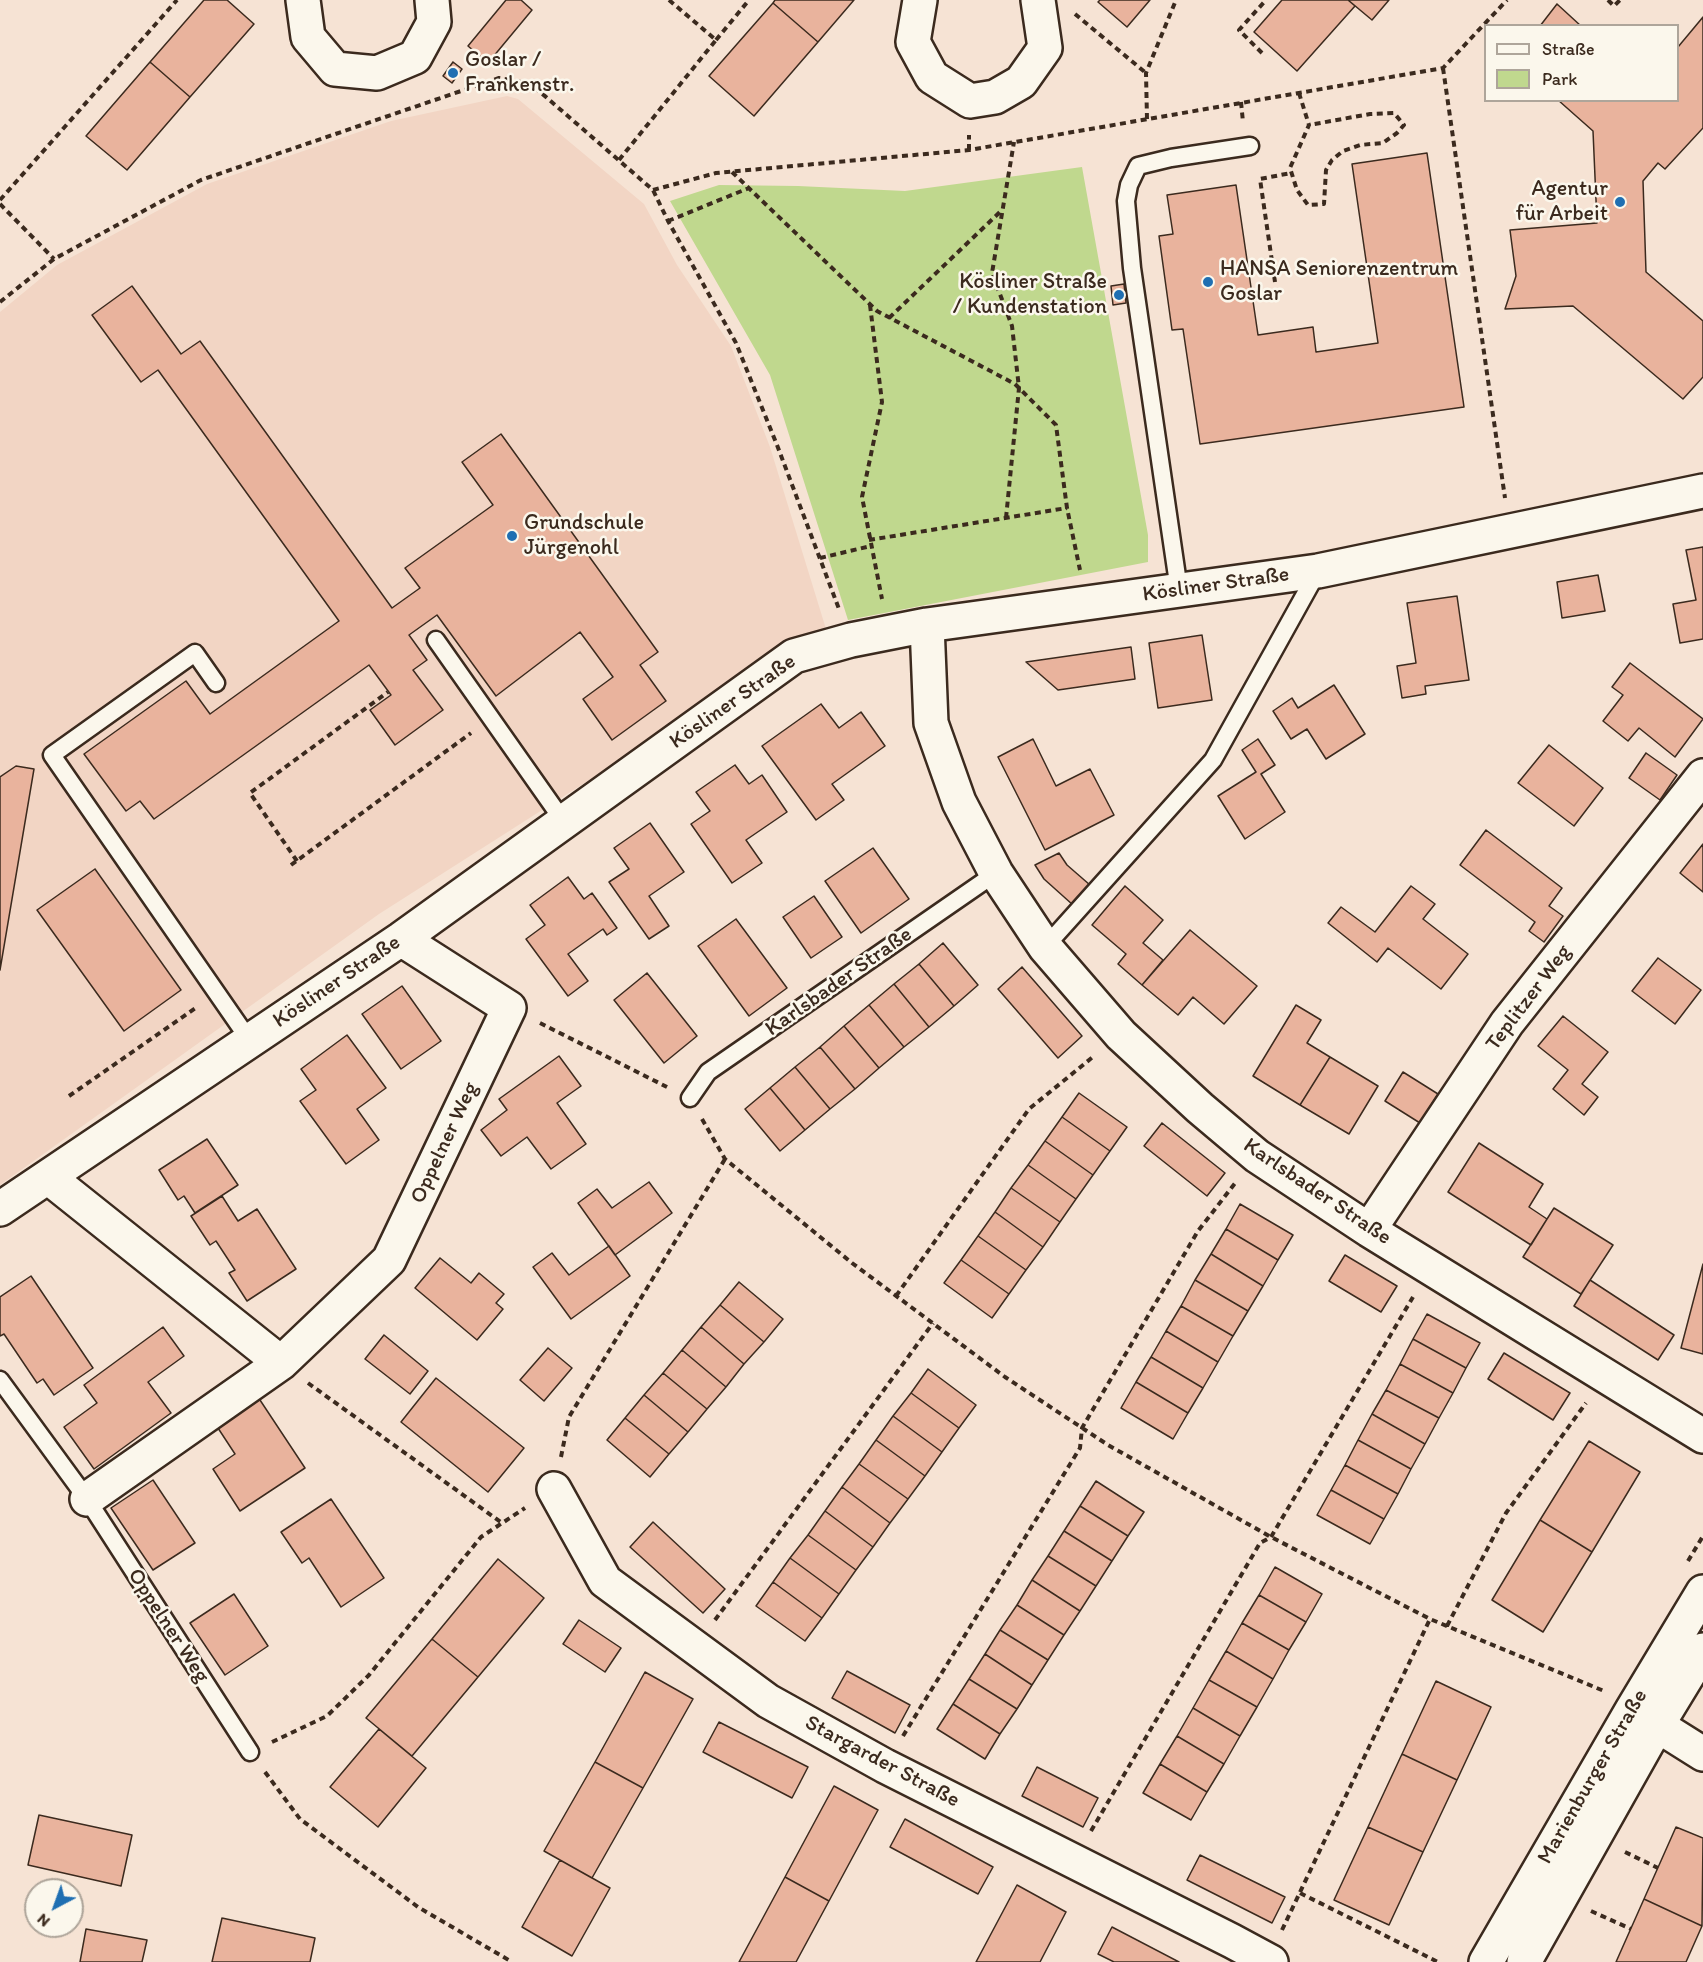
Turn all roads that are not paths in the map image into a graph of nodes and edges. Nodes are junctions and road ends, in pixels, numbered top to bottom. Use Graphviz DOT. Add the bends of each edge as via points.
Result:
graph roads {
  1 [pos="303,0"];
  2 [pos="432,0"];
  3 [pos="920,0"];
  4 [pos="1053,4"];
  5 [pos="1251,146"];
  6 [pos="1703,491"];
  7 [pos="1318,571"];
  8 [pos="1179,590"];
  9 [pos="927,625"];
  10 [pos="436,640"];
  11 [pos="216,683"];
  12 [pos="1703,776"];
  13 [pos="564,822"];
  14 [pos="996,873"];
  15 [pos="401,939"];
  16 [pos="1045,947"];
  17 [pos="250,1041"];
  18 [pos="690,1098"];
  19 [pos="48,1177"];
  20 [pos="0,1209"];
  21 [pos="1369,1230"];
  22 [pos="281,1363"];
  23 [pos="0,1380"];
  24 [pos="1703,1436"];
  25 [pos="554,1489"];
  26 [pos="87,1499"];
  27 [pos="1703,1592"];
  28 [pos="1703,1650"];
  29 [pos="1645,1717"];
  30 [pos="250,1752"];
  31 [pos="1703,1754"];
  32 [pos="1269,1961"];
  33 [pos="1486,1962"];
  34 [pos="1524,1962"];
  1 -- 2 [label="street" via="308,37 335,69 377,73 415,57 434,22"];
  3 -- 4 [label="street" via="913,42 932,77 970,101 995,97 1021,82 1045,48"];
  5 -- 8 [label="lane" via="1138,166 1126,201 1132,268"];
  6 -- 7 [label="street, Kösliner Straße"];
  7 -- 8 [label="street, Kösliner Straße"];
  7 -- 16 [label="lane" via="1213,760"];
  8 -- 9 [label="street, Kösliner Straße"];
  9 -- 13 [label="street, Kösliner Straße" via="794,656"];
  9 -- 14 [label="street, Karlsbader Straße" via="931,723 958,802"];
  10 -- 13 [label="lane"];
  11 -- 17 [label="lane" via="195,653 52,755"];
  12 -- 21 [label="street, Teplitzer Weg" via="1508,1023"];
  13 -- 15 [label="street, Kösliner Straße"];
  14 -- 16 [label="street, Karlsbader Straße"];
  14 -- 18 [label="lane, Karlsbader Straße" via="708,1072"];
  15 -- 17 [label="street, Kösliner Straße"];
  15 -- 22 [label="street, Oppelner Weg" via="509,1008 389,1260"];
  16 -- 21 [label="street, Karlsbader Straße" via="1120,1035 1200,1108 1257,1155"];
  17 -- 19 [label="street, Kösliner Straße"];
  19 -- 20 [label="street, Kösliner Straße"];
  19 -- 22 [label="street"];
  21 -- 24 [label="street, Karlsbader Straße"];
  22 -- 26 [label="street, Oppelner Weg"];
  23 -- 26 [label="lane, Oppelner Weg"];
  25 -- 32 [label="street, Stargarder Straße" via="605,1581 768,1701 885,1766"];
  26 -- 30 [label="lane, Oppelner Weg"];
  27 -- 29 [label="street, Marienburger Straße"];
  28 -- 29 [label="street, Marienburger Straße"];
  29 -- 31 [label="street"];
  29 -- 33 [label="street, Marienburger Straße"];
  29 -- 34 [label="street, Marienburger Straße"];
}
